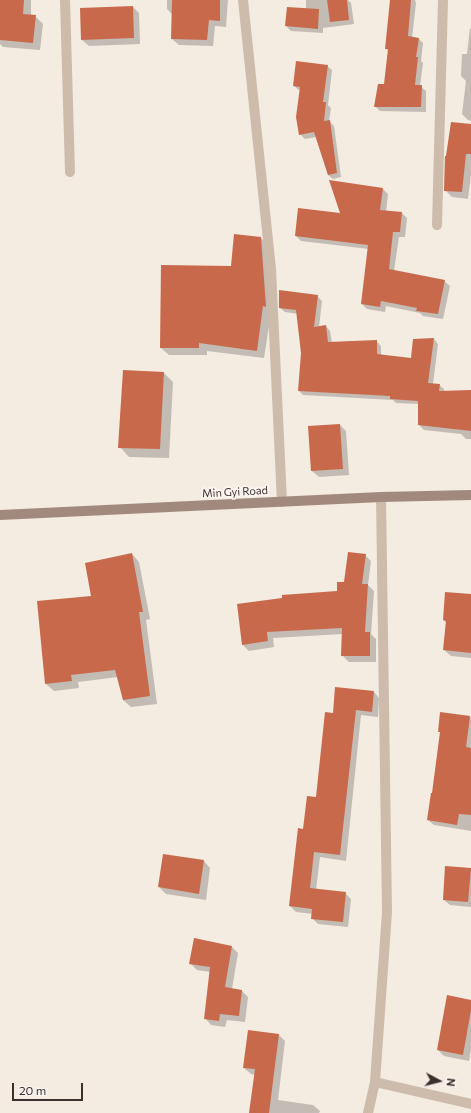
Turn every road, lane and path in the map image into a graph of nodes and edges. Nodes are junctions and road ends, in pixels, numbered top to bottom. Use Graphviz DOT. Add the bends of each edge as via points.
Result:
graph roads {
  1 [pos="65,0"];
  2 [pos="243,0"];
  3 [pos="443,0"];
  4 [pos="70,172"];
  5 [pos="437,225"];
  6 [pos="471,495"];
  7 [pos="381,497"];
  8 [pos="282,502"];
  9 [pos="0,515"];
  10 [pos="374,1082"];
  11 [pos="471,1104"];
  12 [pos="368,1113"];
  1 -- 4 [label="street"];
  2 -- 8 [label="street" via="271,269"];
  3 -- 5 [label="street"];
  6 -- 7 [label="main road, Min Gyi Road"];
  7 -- 8 [label="main road, Min Gyi Road"];
  7 -- 10 [label="street" via="387,912"];
  8 -- 9 [label="main road, Min Gyi Road"];
  10 -- 11 [label="street"];
  10 -- 12 [label="street"];
}
